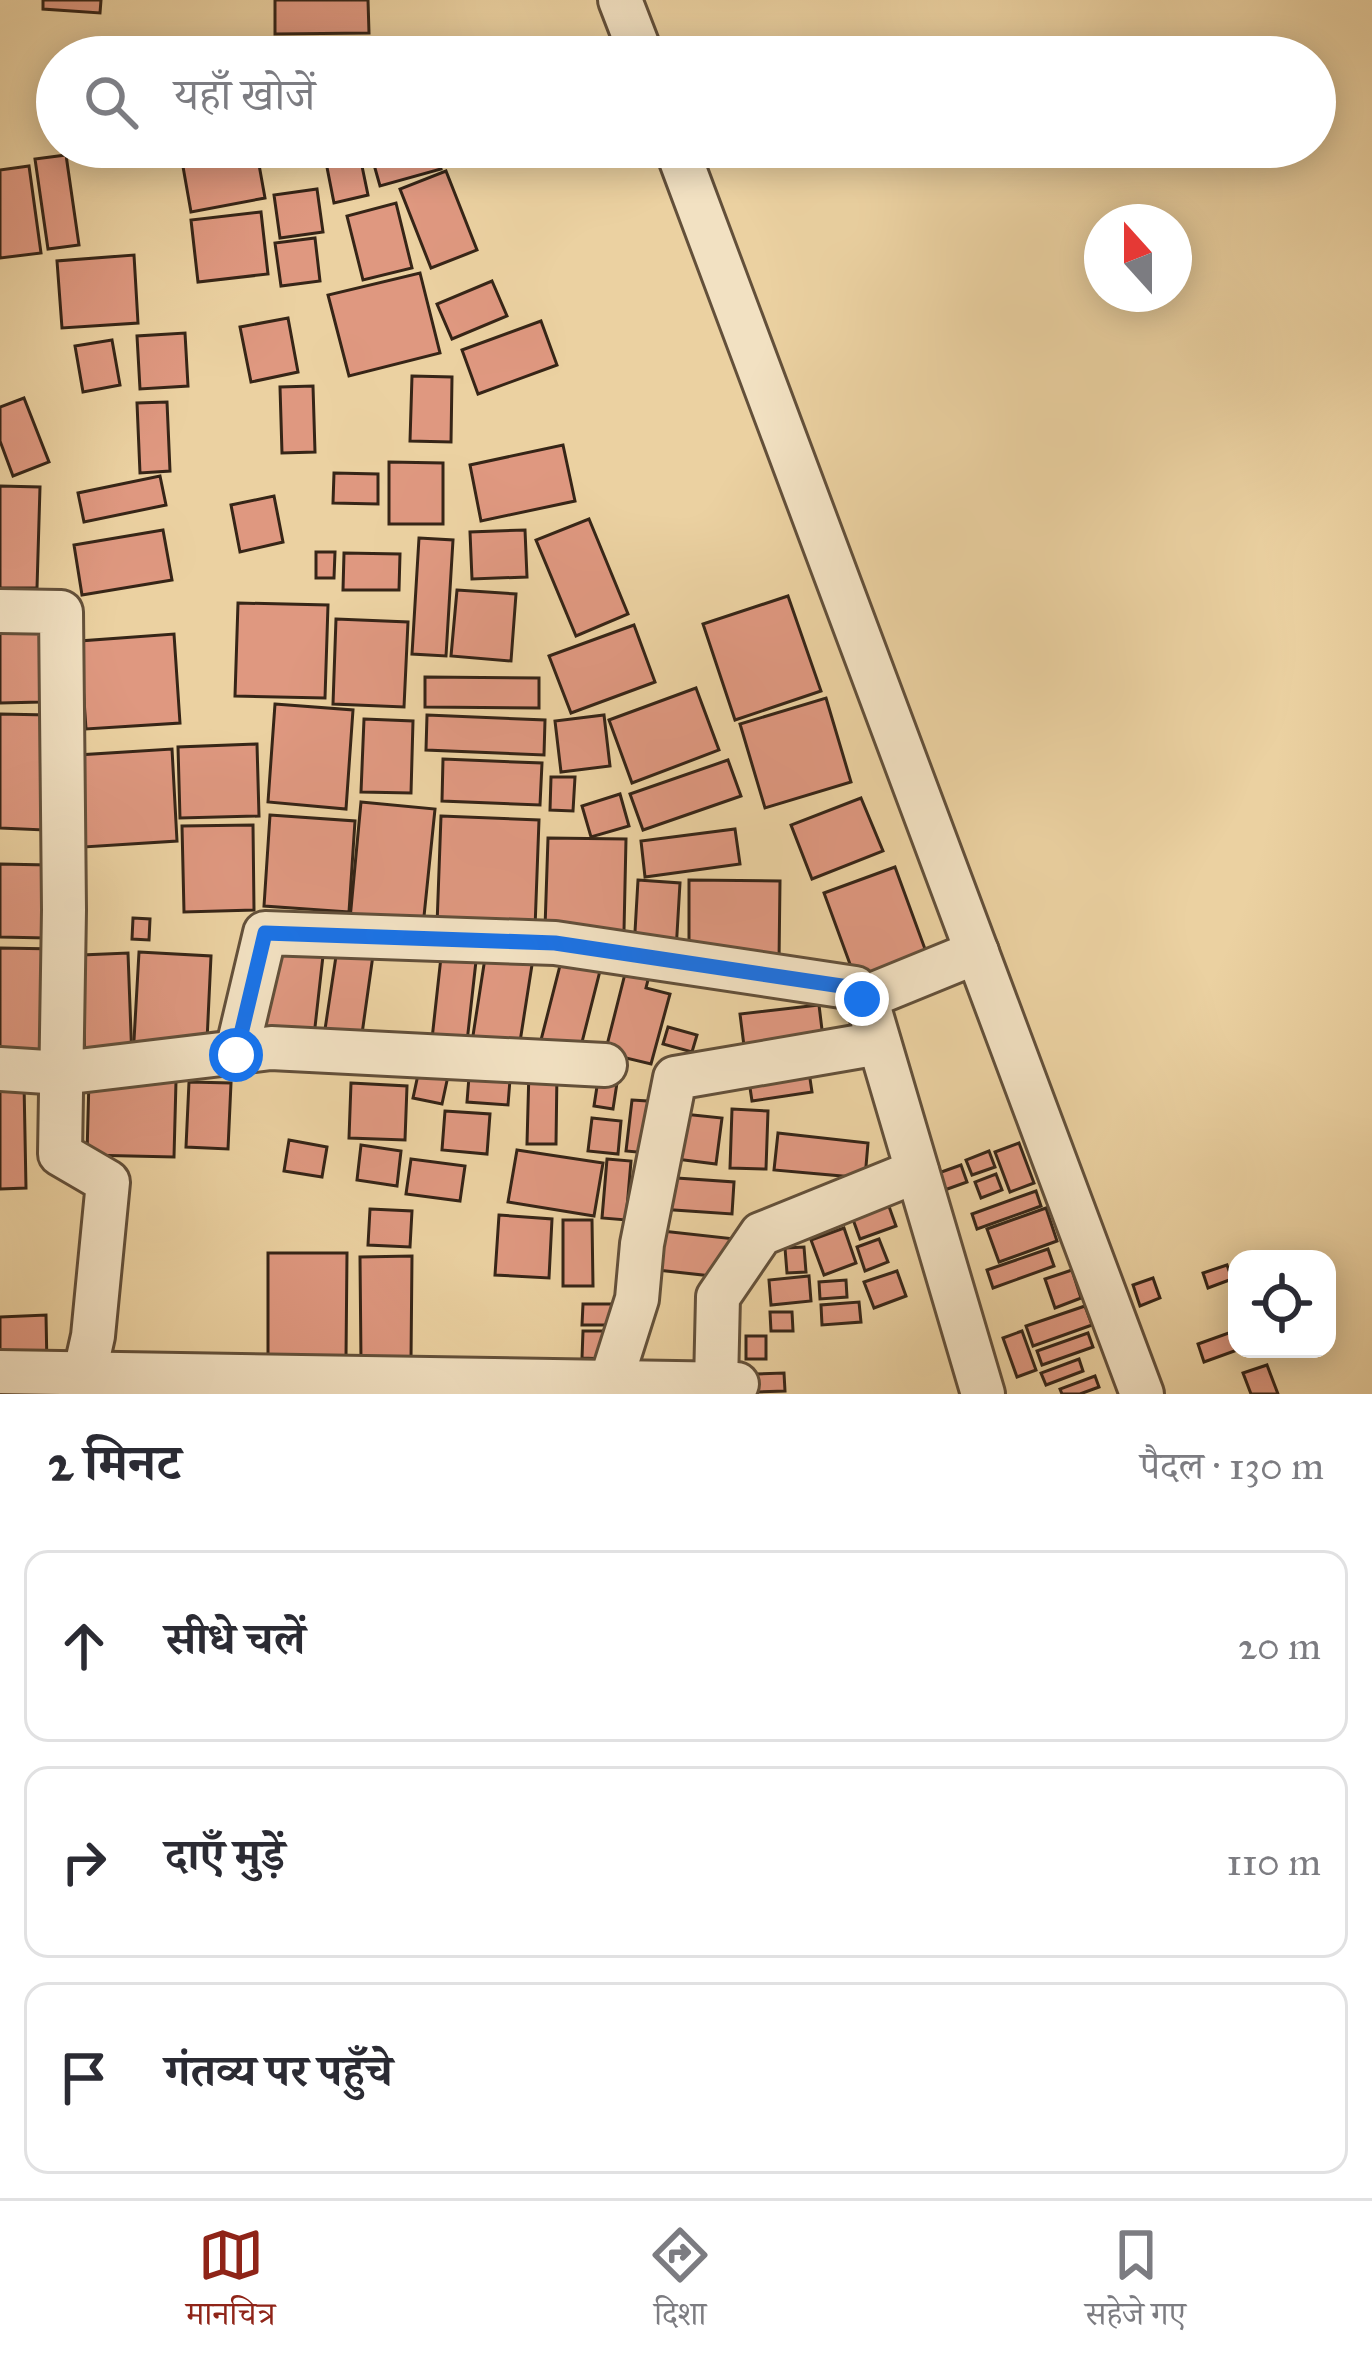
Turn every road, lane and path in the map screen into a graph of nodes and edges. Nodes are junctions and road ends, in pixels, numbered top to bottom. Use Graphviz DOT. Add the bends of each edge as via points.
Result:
graph roads {
  1 [pos="620,0"];
  2 [pos="634,36"];
  3 [pos="684,168"];
  4 [pos="0,610"];
  5 [pos="977,952"];
  6 [pos="862,999"];
  7 [pos="879,1043"];
  8 [pos="236,1055"];
  9 [pos="605,1065"];
  10 [pos="0,1069"];
  11 [pos="62,1073"];
  12 [pos="917,1171"];
  13 [pos="0,1372"];
  14 [pos="611,1381"];
  15 [pos="83,1383"];
  16 [pos="983,1394"];
  17 [pos="1142,1394"];
  1 -- 2 [label="street"];
  3 -- 5 [label="street"];
  4 -- 11 [label="street" via="61,612"];
  5 -- 6 [label="street"];
  5 -- 17 [label="street"];
  6 -- 7 [label="street"];
  6 -- 8 [label="street" via="855,988 555,943 265,933"];
  7 -- 12 [label="street"];
  7 -- 14 [label="street" via="675,1078 637,1299"];
  8 -- 9 [label="street" via="272,1048"];
  8 -- 11 [label="street"];
  10 -- 11 [label="street"];
  11 -- 15 [label="street" via="61,1154 109,1182"];
  12 -- 14 [label="street" via="761,1234 718,1297 726,1384"];
  12 -- 16 [label="street"];
  13 -- 15 [label="street"];
  14 -- 15 [label="street"];
}
